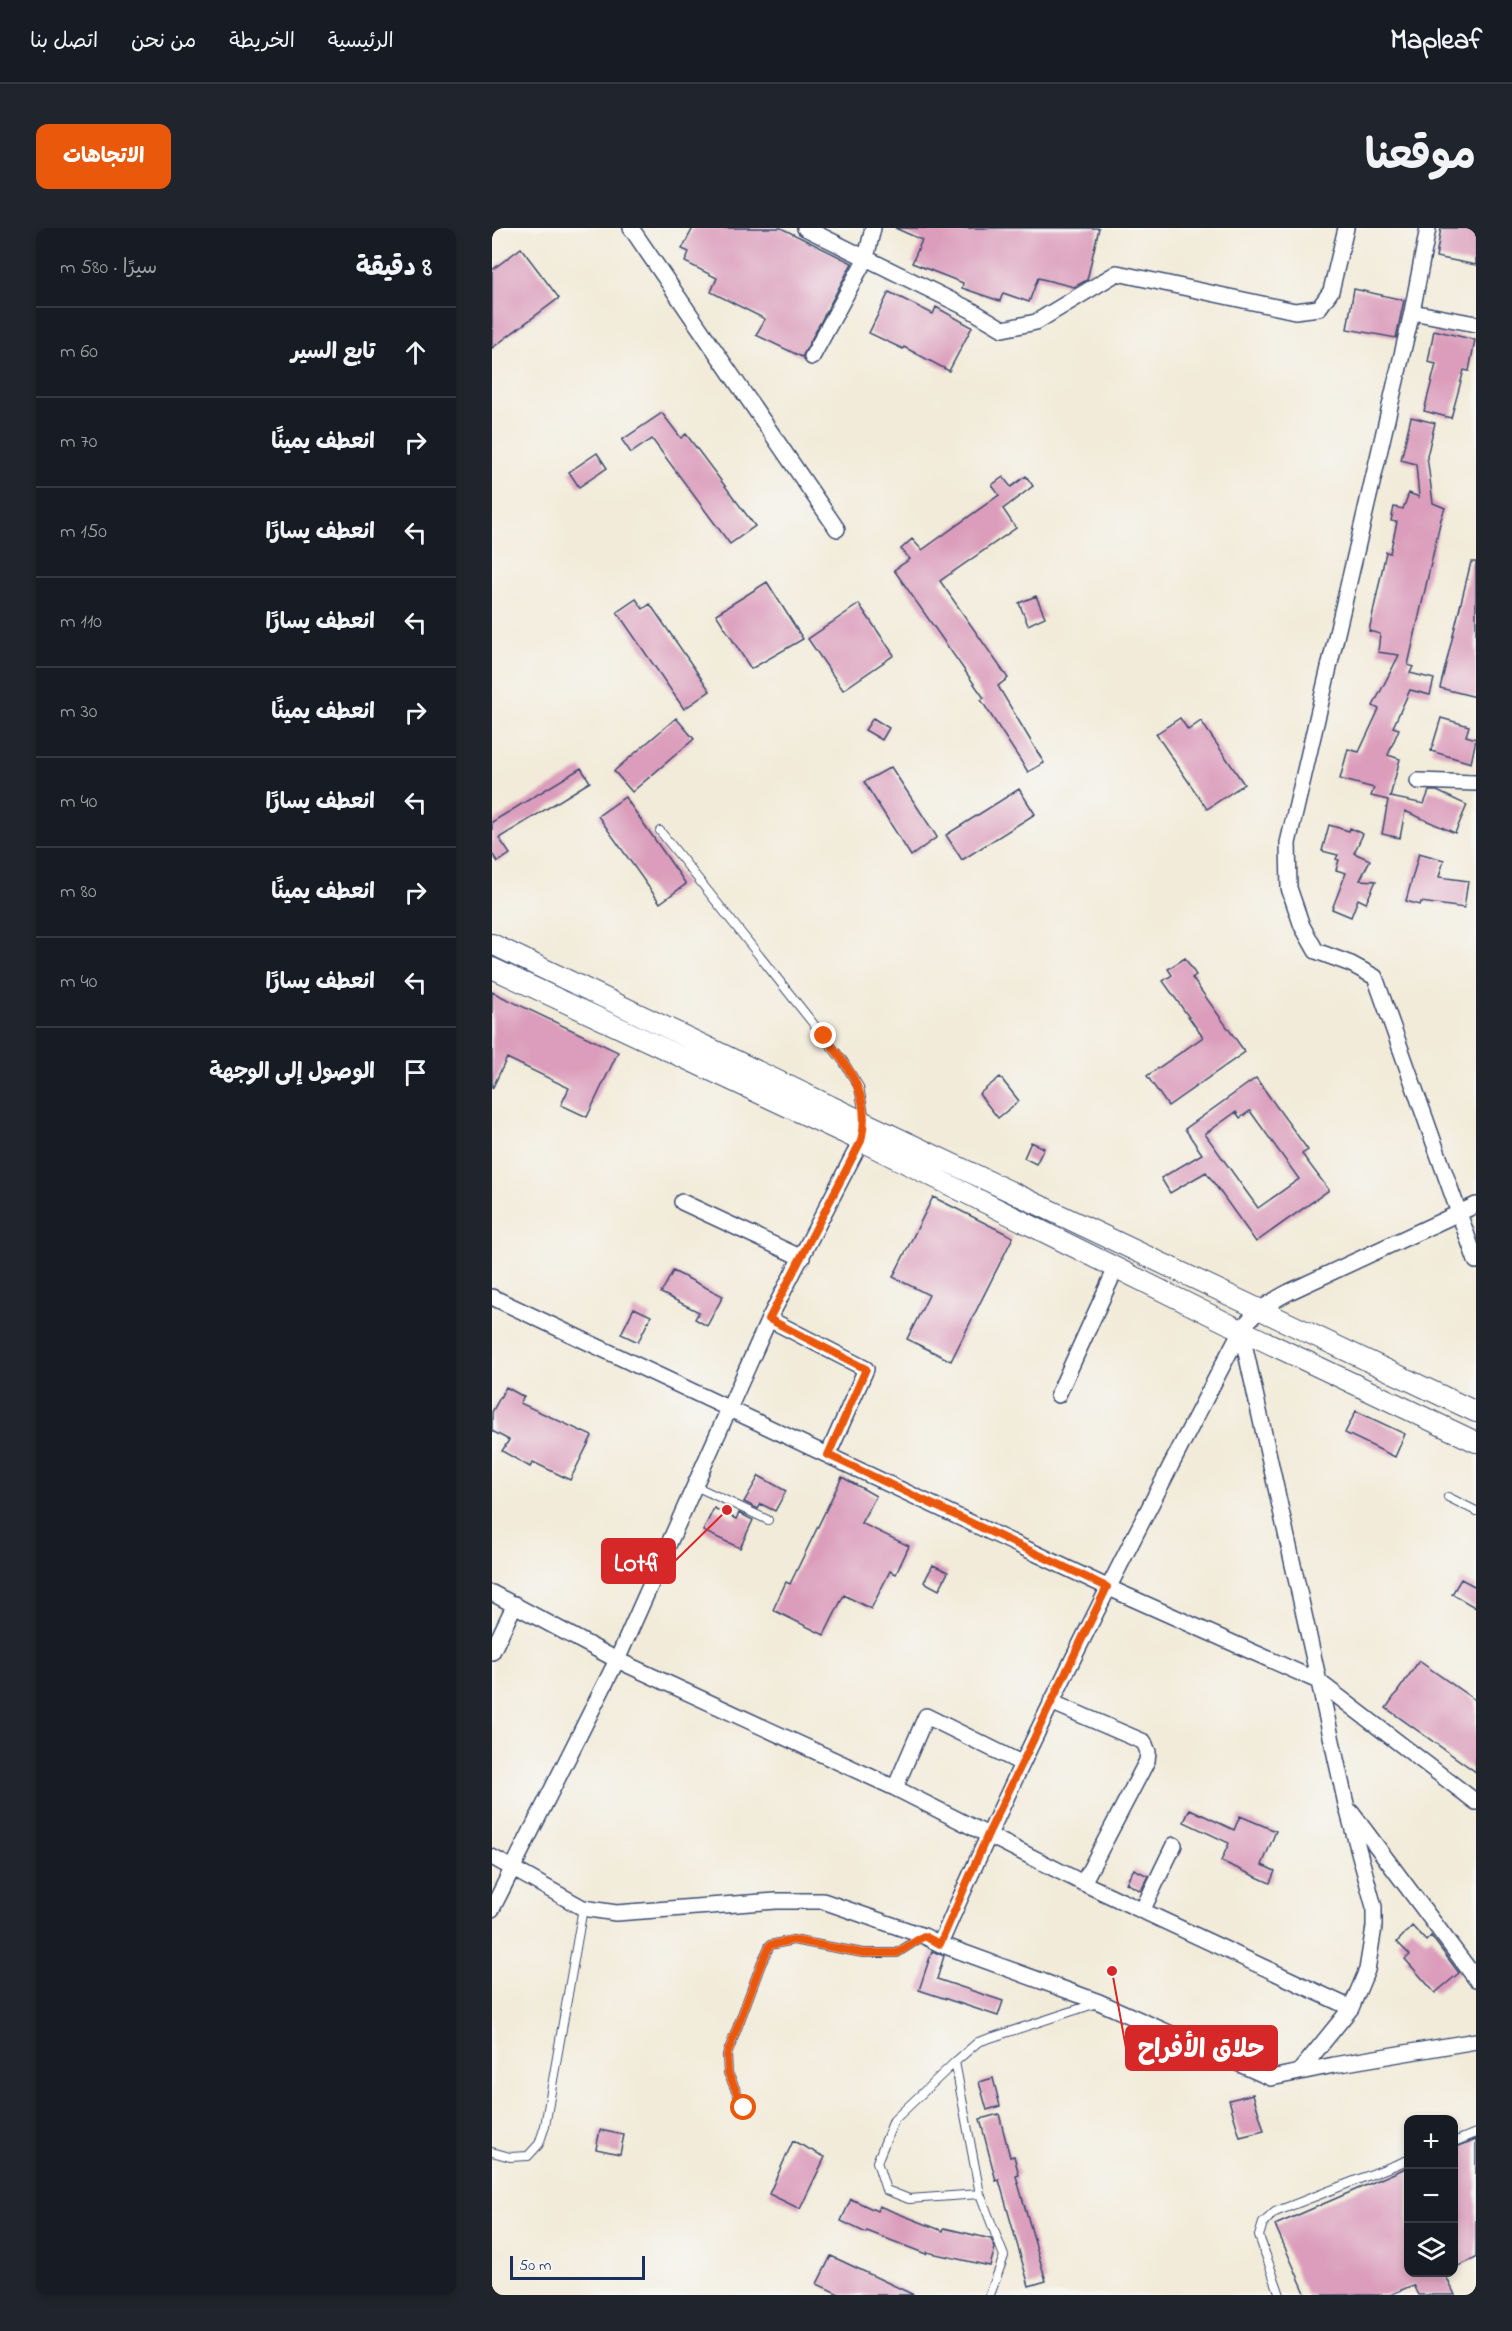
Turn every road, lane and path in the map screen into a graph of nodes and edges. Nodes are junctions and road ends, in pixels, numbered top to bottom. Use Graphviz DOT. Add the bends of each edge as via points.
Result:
graph roads {
  1 [pos="631,228"];
  2 [pos="805,228"];
  3 [pos="873,228"];
  4 [pos="1346,228"];
  5 [pos="1428,228"];
  6 [pos="866,258"];
  7 [pos="1412,312"];
  8 [pos="1476,324"];
  9 [pos="812,357"];
  10 [pos="837,529"];
  11 [pos="1418,781"];
  12 [pos="1476,783"];
  13 [pos="660,831"];
  14 [pos="492,944"];
  15 [pos="492,968"];
  16 [pos="863,1132"];
  17 [pos="682,1202"];
  18 [pos="1476,1205"];
  19 [pos="1457,1213"];
  20 [pos="802,1258"];
  21 [pos="1476,1262"];
  22 [pos="1116,1268"];
  23 [pos="492,1297"];
  24 [pos="1260,1309"];
  25 [pos="769,1319"];
  26 [pos="1241,1330"];
  27 [pos="1058,1395"];
  28 [pos="729,1408"];
  29 [pos="1476,1412"];
  30 [pos="1476,1442"];
  31 [pos="828,1455"];
  32 [pos="693,1485"];
  33 [pos="1448,1497"];
  34 [pos="1476,1510"];
  35 [pos="768,1520"];
  36 [pos="1107,1587"];
  37 [pos="492,1593"];
  38 [pos="515,1604"];
  39 [pos="492,1652"];
  40 [pos="617,1660"];
  41 [pos="1318,1681"];
  42 [pos="1051,1702"];
  43 [pos="1021,1763"];
  44 [pos="895,1788"];
  45 [pos="1476,1802"];
  46 [pos="1346,1804"];
  47 [pos="988,1834"];
  48 [pos="1174,1845"];
  49 [pos="492,1857"];
  50 [pos="513,1869"];
  51 [pos="1083,1883"];
  52 [pos="583,1908"];
  53 [pos="492,1909"];
  54 [pos="1142,1911"];
  55 [pos="924,1936"];
  56 [pos="940,1944"];
  57 [pos="1476,1979"];
  58 [pos="1099,2002"];
  59 [pos="1351,2008"];
  60 [pos="1476,2041"];
  61 [pos="955,2062"];
  62 [pos="1299,2073"];
  63 [pos="744,2108"];
  64 [pos="1476,2133"];
  65 [pos="1458,2140"];
  66 [pos="492,2152"];
  67 [pos="1404,2162"];
  68 [pos="980,2194"];
  69 [pos="990,2295"];
  70 [pos="1280,2295"];
  1 -- 10 [label="street"];
  2 -- 6 [label="street"];
  3 -- 6 [label="street"];
  4 -- 6 [label="street" via="1331,291 1319,308 1295,310 1117,273 1036,322 1003,329"];
  5 -- 7 [label="street"];
  6 -- 9 [label="street"];
  7 -- 8 [label="street"];
  7 -- 19 [label="street" via="1288,843 1289,888 1302,926 1316,951 1375,976"];
  11 -- 12 [label="street"];
  13 -- 16 [label="lane" via="843,1061 859,1087"];
  14 -- 16 [label="street"];
  15 -- 16 [label="street"];
  16 -- 20 [label="street"];
  16 -- 22 [label="street"];
  16 -- 24 [label="street"];
  17 -- 20 [label="street"];
  18 -- 19 [label="street"];
  19 -- 21 [label="street"];
  19 -- 24 [label="street"];
  20 -- 25 [label="street"];
  22 -- 26 [label="street"];
  22 -- 27 [label="street"];
  23 -- 28 [label="street"];
  24 -- 26 [label="street"];
  24 -- 29 [label="street"];
  25 -- 28 [label="street"];
  25 -- 31 [label="street" via="866,1369"];
  26 -- 30 [label="street"];
  26 -- 36 [label="street"];
  26 -- 41 [label="street"];
  28 -- 31 [label="street"];
  28 -- 32 [label="street"];
  31 -- 36 [label="street"];
  32 -- 35 [label="lane"];
  32 -- 40 [label="street"];
  33 -- 34 [label="lane"];
  36 -- 41 [label="street"];
  36 -- 42 [label="street"];
  37 -- 38 [label="street"];
  38 -- 39 [label="street"];
  38 -- 40 [label="street"];
  40 -- 44 [label="street"];
  40 -- 50 [label="street"];
  41 -- 45 [label="street"];
  41 -- 46 [label="street"];
  42 -- 43 [label="street"];
  42 -- 51 [label="street" via="1144,1742 1148,1752 1147,1761"];
  43 -- 44 [label="street" via="926,1716"];
  43 -- 47 [label="street"];
  44 -- 47 [label="street"];
  46 -- 57 [label="street"];
  46 -- 59 [label="street" via="1374,1907 1367,1971"];
  47 -- 51 [label="street"];
  47 -- 56 [label="street"];
  48 -- 54 [label="street"];
  49 -- 50 [label="street"];
  50 -- 52 [label="street"];
  50 -- 53 [label="street"];
  51 -- 54 [label="street"];
  52 -- 55 [label="street" via="616,1913 776,1900 823,1901"];
  52 -- 66 [label="lane" via="539,2144 528,2156"];
  54 -- 59 [label="street"];
  55 -- 56 [label="street"];
  55 -- 63 [label="lane" via="897,1953 863,1953 793,1940 770,1945 727,2055 728,2073"];
  56 -- 58 [label="street"];
  58 -- 61 [label="lane" via="978,2042"];
  58 -- 62 [label="street" via="1271,2078"];
  59 -- 62 [label="street"];
  60 -- 62 [label="street"];
  61 -- 68 [label="lane"];
  61 -- 68 [label="lane" via="894,2120 877,2162 886,2190 909,2199"];
  64 -- 65 [label="lane"];
  67 -- 70 [label="lane" via="1275,2212 1263,2223 1259,2236"];
  68 -- 69 [label="lane" via="1004,2256"];
}
